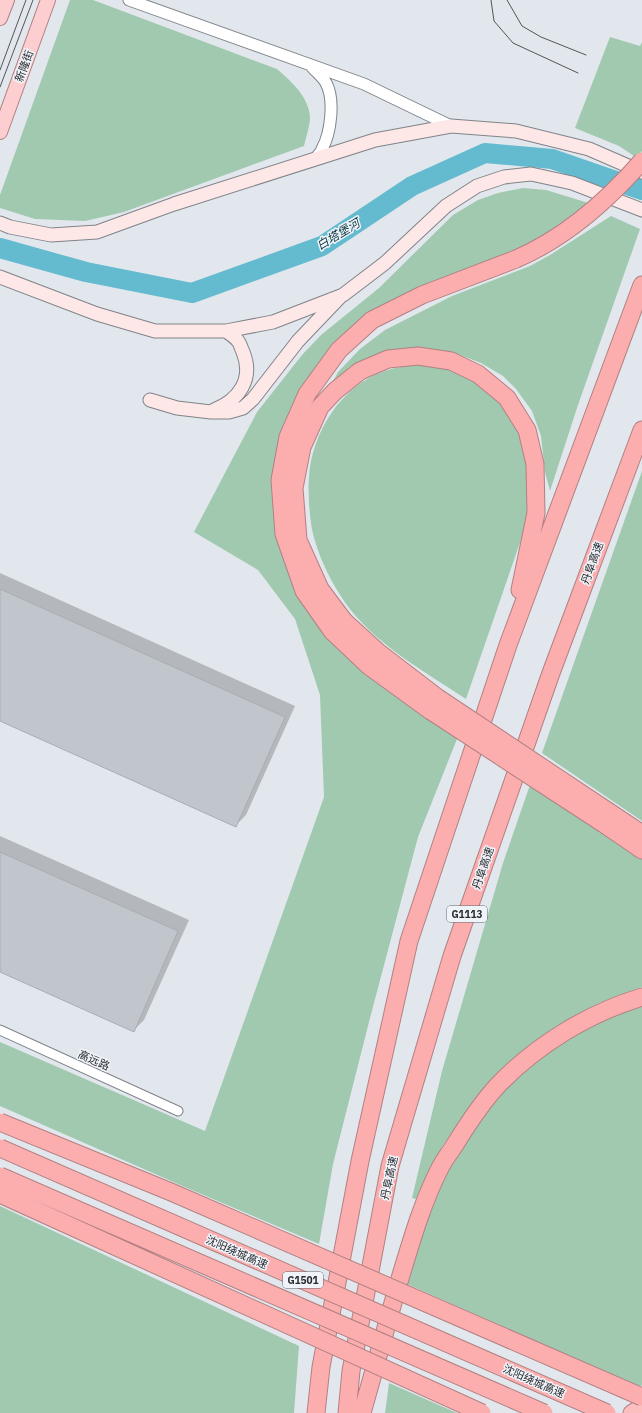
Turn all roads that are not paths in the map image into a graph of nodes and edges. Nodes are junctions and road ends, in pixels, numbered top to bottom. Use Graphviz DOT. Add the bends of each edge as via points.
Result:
graph roads {
  1 [pos="7,0"];
  2 [pos="48,0"];
  3 [pos="129,0"];
  4 [pos="0,18"];
  5 [pos="311,66"];
  6 [pos="451,126"];
  7 [pos="0,132"];
  8 [pos="315,159"];
  9 [pos="642,161"];
  10 [pos="642,172"];
  11 [pos="642,210"];
  12 [pos="0,223"];
  13 [pos="0,277"];
  14 [pos="642,285"];
  15 [pos="343,295"];
  16 [pos="226,331"];
  17 [pos="150,400"];
  18 [pos="211,412"];
  19 [pos="642,430"];
  20 [pos="508,645"];
  21 [pos="435,705"];
  22 [pos="606,818"];
  23 [pos="642,834"];
  24 [pos="642,850"];
  25 [pos="642,997"];
  26 [pos="0,1030"];
  27 [pos="178,1111"];
  28 [pos="0,1122"];
  29 [pos="0,1148"];
  30 [pos="0,1176"];
  31 [pos="0,1194"];
  32 [pos="642,1396"];
  33 [pos="642,1406"];
  34 [pos="316,1413"];
  35 [pos="346,1413"];
  36 [pos="362,1413"];
  37 [pos="482,1413"];
  38 [pos="544,1413"];
  39 [pos="607,1413"];
  40 [pos="632,1413"];
  1 -- 4 [label="main road"];
  2 -- 7 [label="main road, 新隆街"];
  3 -- 5 [label="street"];
  5 -- 6 [label="street" via="364,84"];
  5 -- 8 [label="street" via="326,83 331,99 329,130 322,150"];
  6 -- 8 [label="main road" via="376,140"];
  6 -- 10 [label="main road" via="516,131 589,149"];
  8 -- 12 [label="main road" via="174,204 97,232 52,235"];
  9 -- 21 [label="highway, bridge" via="585,217 535,250 422,294 372,320 339,350 307,394 288,437 280,480 284,534 304,591 332,631 364,661"];
  11 -- 15 [label="main road" via="572,183 531,174 504,177 477,186 446,206 385,263"];
  13 -- 16 [label="main road" via="97,314 155,331"];
  14 -- 20 [label="highway"];
  15 -- 16 [label="main road" via="273,322"];
  15 -- 18 [label="main road" via="298,341 253,399 243,408 229,412"];
  16 -- 18 [label="main road" via="238,341 247,361 246,381 238,394 226,405"];
  17 -- 18 [label="main road" via="177,408"];
  19 -- 35 [label="highway, 丹阜高速 / G1113" via="551,673 448,971 390,1166 350,1371"];
  20 -- 21 [label="highway" via="536,513 535,464 527,430 507,398 478,374 451,361 418,356 388,359 360,371 320,407 302,447 294,488 298,540 320,589 344,620"];
  20 -- 34 [label="highway" via="409,941 360,1161 321,1367"];
  21 -- 22 [label="highway, bridge"];
  22 -- 23 [label="highway"];
  22 -- 24 [label="highway"];
  25 -- 36 [label="highway" via="584,1021 539,1050 498,1085 468,1124 440,1168 414,1234"];
  26 -- 27 [label="street, 高远路"];
  28 -- 32 [label="highway, bridge" via="179,1195"];
  29 -- 39 [label="highway, 沈阳绕城高速 / G1501, bridge"];
  30 -- 38 [label="highway, bridge"];
  31 -- 37 [label="highway, bridge"];
  33 -- 40 [label="highway"];
}
